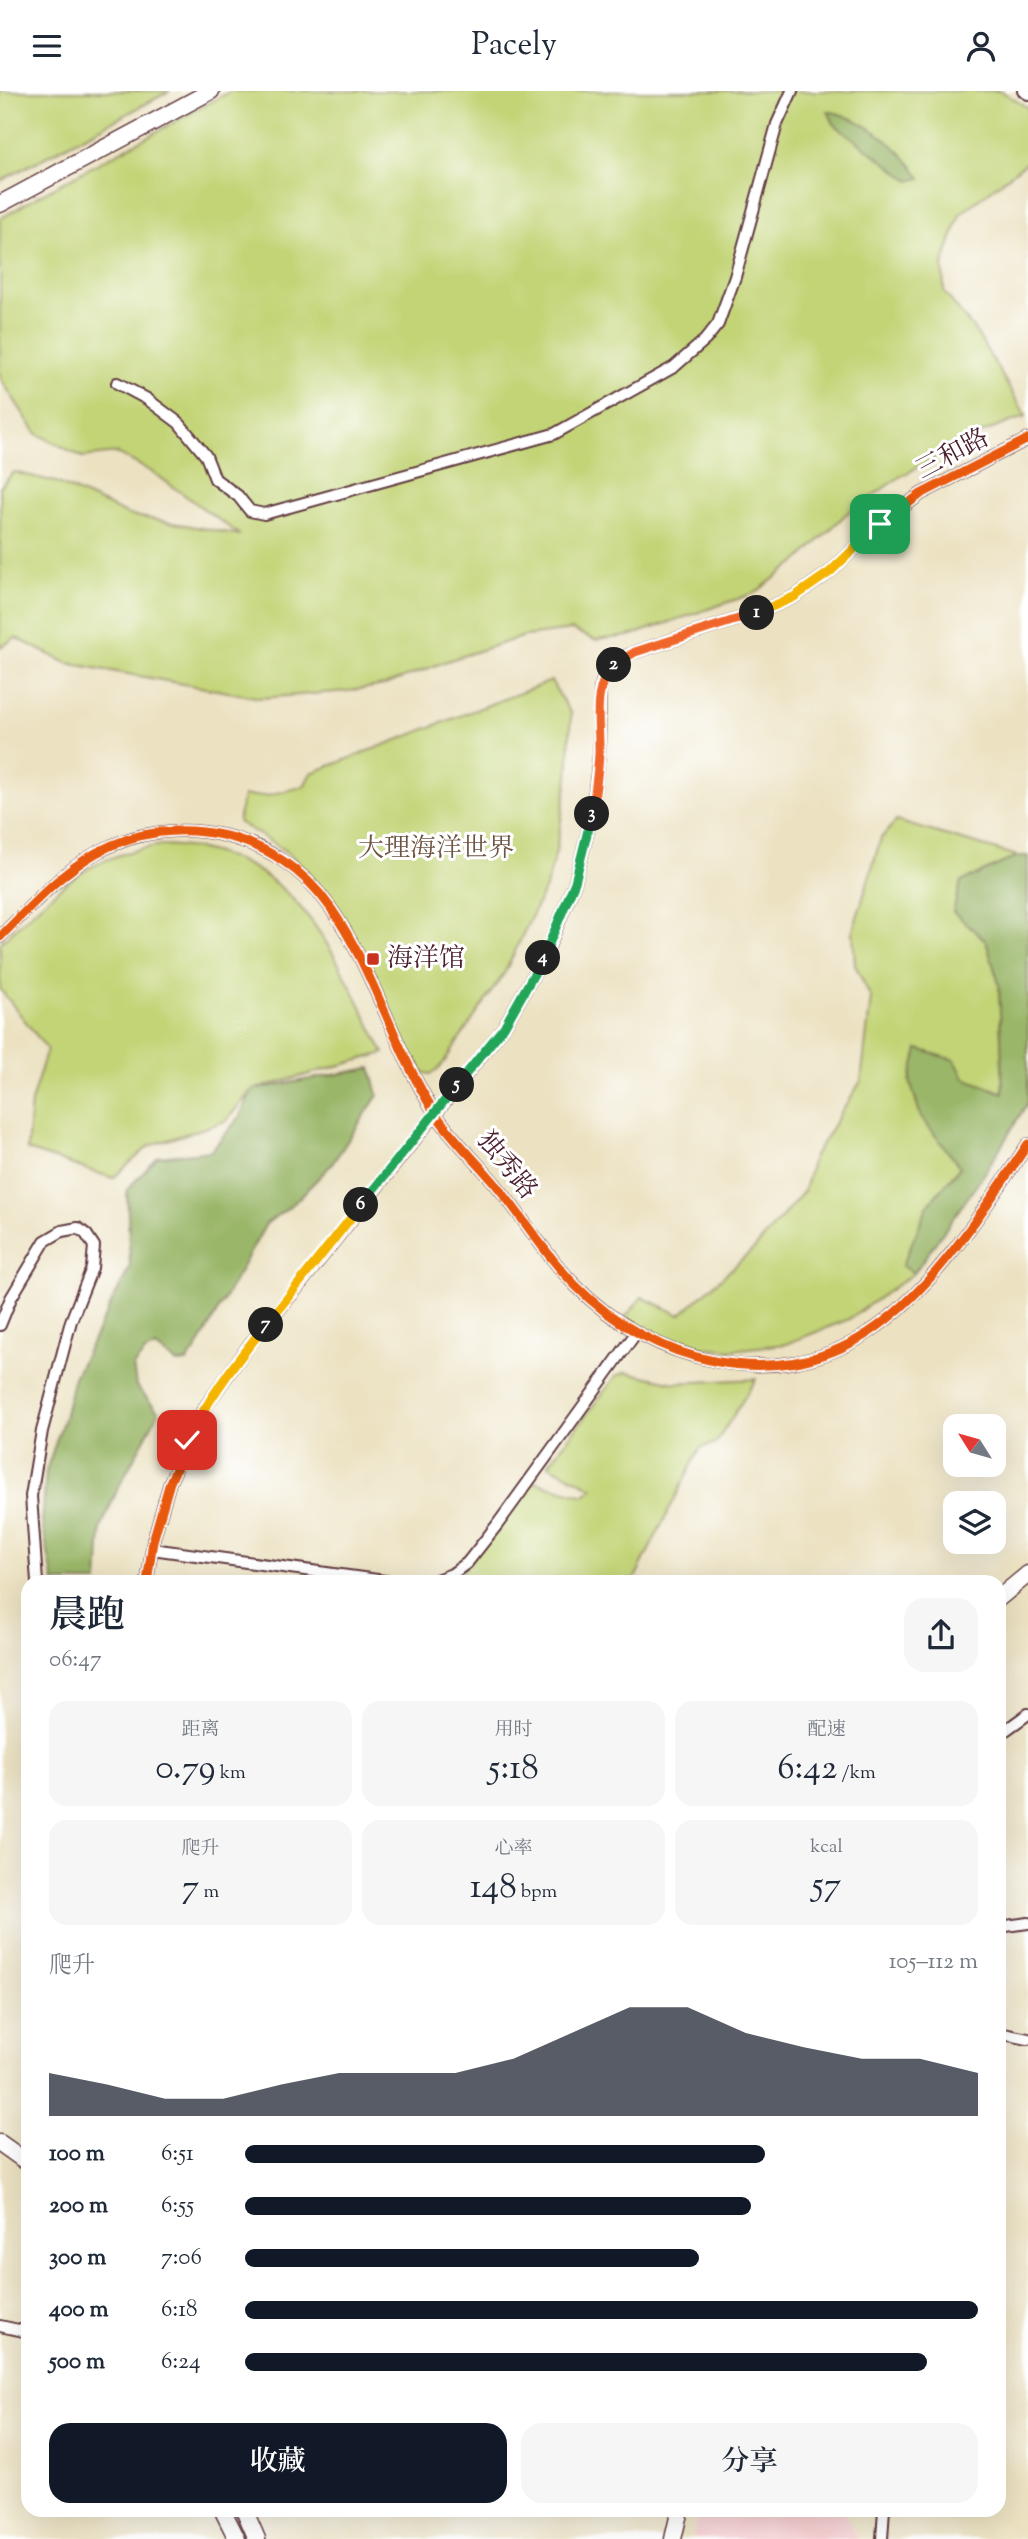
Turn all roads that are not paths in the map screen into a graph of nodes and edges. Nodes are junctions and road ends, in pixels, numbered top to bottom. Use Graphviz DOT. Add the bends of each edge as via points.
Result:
graph roads {
  1 [pos="211,91"];
  2 [pos="792,91"];
  3 [pos="1023,91"];
  4 [pos="1028,94"];
  5 [pos="0,204"];
  6 [pos="117,383"];
  7 [pos="1028,439"];
  8 [pos="0,937"];
  9 [pos="435,1113"];
  10 [pos="1028,1144"];
  11 [pos="0,1325"];
  12 [pos="636,1333"];
  13 [pos="152,1549"];
  14 [pos="1028,1574"];
  15 [pos="37,1575"];
  16 [pos="148,1575"];
  17 [pos="341,1575"];
  18 [pos="450,1575"];
  19 [pos="1006,1592"];
  20 [pos="1028,1714"];
  21 [pos="1006,1730"];
  22 [pos="1028,1923"];
  23 [pos="1006,1926"];
  24 [pos="1006,2034"];
  25 [pos="1028,2039"];
  26 [pos="0,2143"];
  27 [pos="21,2159"];
  28 [pos="0,2326"];
  29 [pos="21,2330"];
  30 [pos="226,2517"];
  31 [pos="247,2517"];
  32 [pos="678,2517"];
  33 [pos="883,2517"];
  34 [pos="237,2539"];
  35 [pos="257,2539"];
  36 [pos="673,2539"];
  37 [pos="882,2539"];
  1 -- 5 [label="main road"];
  2 -- 6 [label="street" via="777,124 718,324 674,367 554,434 264,514 250,512 215,479 206,456 179,423"];
  3 -- 4 [label="street"];
  7 -- 9 [label="street, 三和路" via="921,494 794,597 635,652 605,673 600,689 592,815 575,882 547,951 504,1027"];
  8 -- 9 [label="street, 独秀路" via="73,869 128,839 187,830 251,843 298,872 331,908"];
  9 -- 12 [label="street, 独秀路" via="563,1273"];
  9 -- 13 [label="street, 三和路" via="249,1345 203,1410 170,1482"];
  10 -- 12 [label="street, 独秀路" via="928,1280 884,1322 849,1344 802,1360 746,1365 693,1358"];
  11 -- 15 [label="street" via="45,1241 78,1228 86,1234 94,1247 92,1268 71,1321 42,1431 31,1496"];
  12 -- 18 [label="street" via="497,1525 467,1563"];
  13 -- 16 [label="street, 三和路"];
  13 -- 17 [label="street"];
  14 -- 19 [label="main road"];
  20 -- 21 [label="street"];
  22 -- 23 [label="street"];
  24 -- 25 [label="street"];
  26 -- 27 [label="main road"];
  28 -- 29 [label="street"];
  30 -- 34 [label="main road"];
  31 -- 35 [label="main road"];
  32 -- 36 [label="main road"];
  33 -- 37 [label="street"];
}
